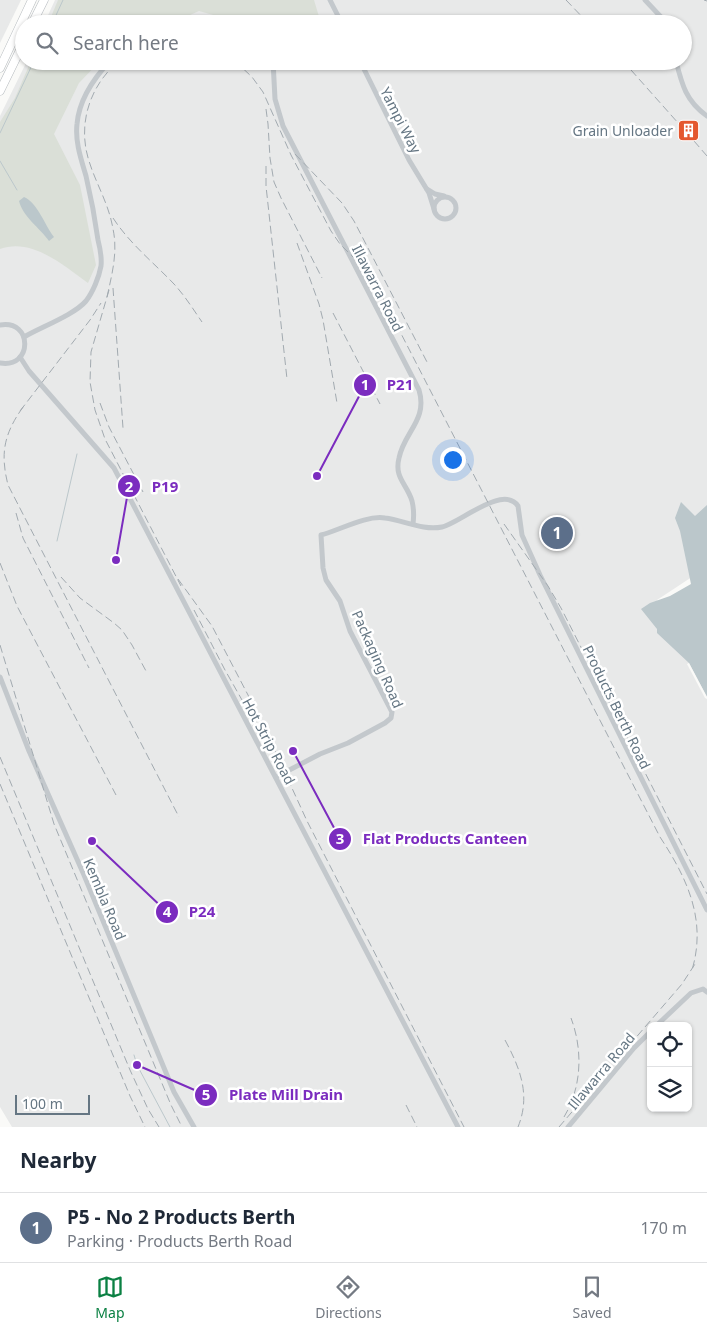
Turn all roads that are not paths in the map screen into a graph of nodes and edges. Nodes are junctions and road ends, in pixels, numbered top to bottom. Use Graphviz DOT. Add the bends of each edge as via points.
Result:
graph roads {
  1 [pos="32,0"];
  2 [pos="44,0"];
  3 [pos="330,0"];
  4 [pos="645,0"];
  5 [pos="25,15"];
  6 [pos="36,15"];
  7 [pos="338,15"];
  8 [pos="659,15"];
  9 [pos="15,36"];
  10 [pos="15,60"];
  11 [pos="0,68"];
  12 [pos="103,70"];
  13 [pos="273,70"];
  14 [pos="364,70"];
  15 [pos="678,70"];
  16 [pos="0,91"];
  17 [pos="707,116"];
  18 [pos="425,187"];
  19 [pos="447,196"];
  20 [pos="434,209"];
  21 [pos="0,319"];
  22 [pos="2,325"];
  23 [pos="24,337"];
  24 [pos="20,357"];
  25 [pos="0,363"];
  26 [pos="413,524"];
  27 [pos="0,677"];
  28 [pos="276,777"];
  29 [pos="707,910"];
  30 [pos="705,990"];
  31 [pos="660,1022"];
  32 [pos="647,1035"];
  33 [pos="194,1127"];
  34 [pos="458,1127"];
  35 [pos="568,1127"];
  1 -- 5 [label="main road"];
  2 -- 6 [label="main road"];
  3 -- 7 [label="street"];
  4 -- 8 [label="street"];
  9 -- 11 [label="main road"];
  10 -- 16 [label="main road"];
  12 -- 23 [label="street" via="88,90 77,124 77,145 93,207 100,253 99,272 81,306"];
  13 -- 26 [label="street, Illawarra Road" via="275,99 284,126 422,401 420,414 399,456 397,472 412,500"];
  14 -- 18 [label="street, Yampi Way"];
  15 -- 17 [label="street" via="689,99"];
  18 -- 19 [label="street" via="435,194"];
  18 -- 20 [label="street, Yampi Way"];
  19 -- 20 [label="street" via="438,199"];
  19 -- 20 [label="street" via="456,205 452,216 441,218"];
  21 -- 22 [label="street"];
  22 -- 23 [label="street" via="14,326"];
  23 -- 24 [label="street" via="25,347"];
  24 -- 25 [label="street" via="10,363"];
  24 -- 28 [label="street, Hot Strip Road" via="114,468"];
  26 -- 28 [label="street, Packaging Road" via="383,517 321,535 324,574 340,600 350,631 392,712 391,718 348,743"];
  26 -- 29 [label="street, Products Berth Road" via="443,527 500,499 516,503 522,535 540,575"];
  27 -- 33 [label="street, Kembla Road" via="174,1092"];
  28 -- 34 [label="street, Hot Strip Road"];
  30 -- 31 [label="street" via="691,993"];
  32 -- 35 [label="street, Illawarra Road"];
}
